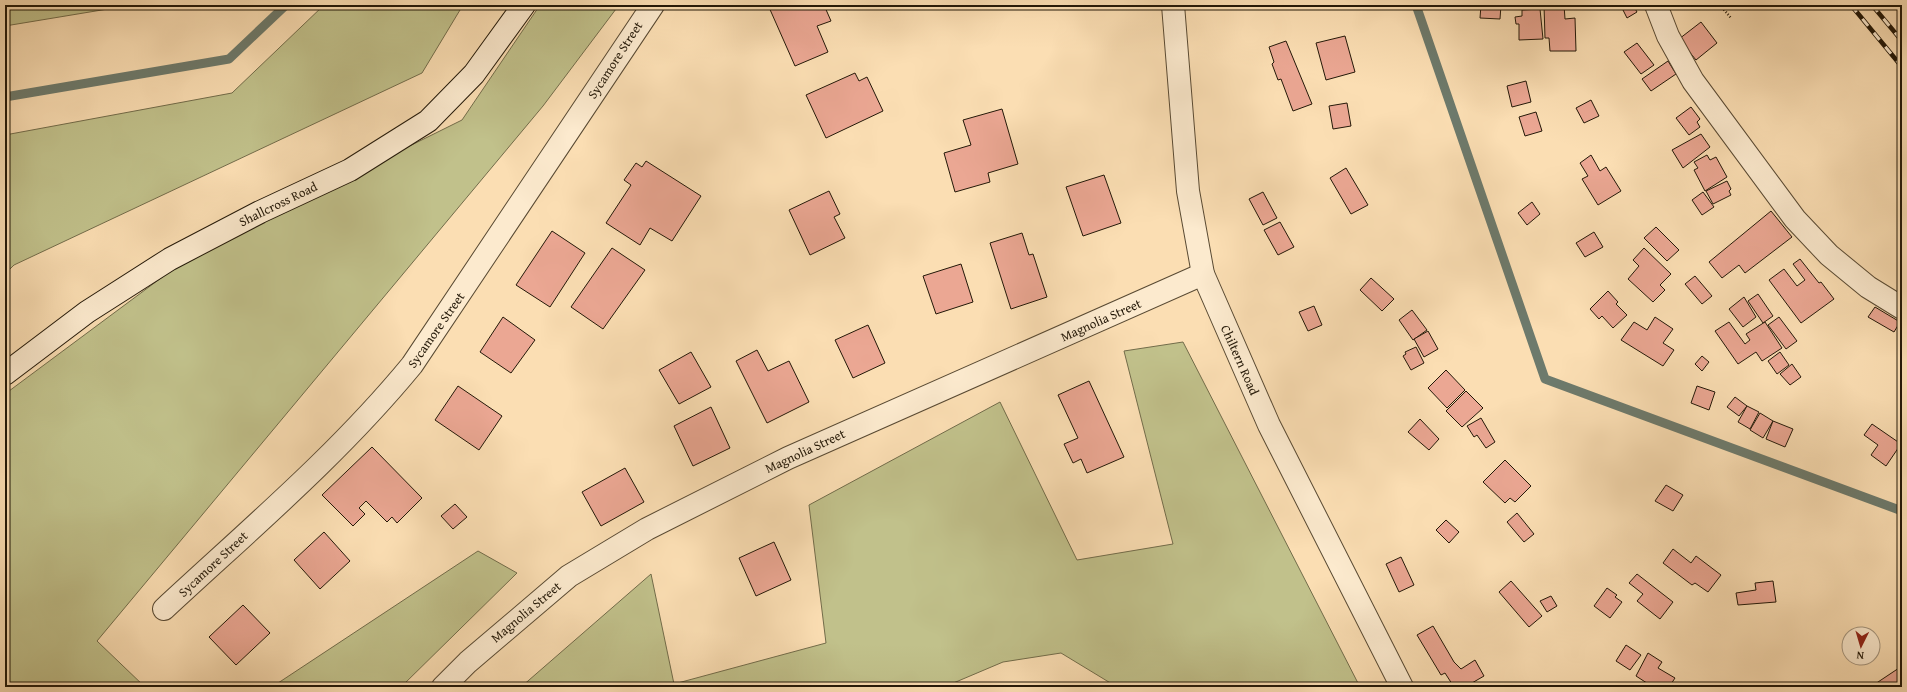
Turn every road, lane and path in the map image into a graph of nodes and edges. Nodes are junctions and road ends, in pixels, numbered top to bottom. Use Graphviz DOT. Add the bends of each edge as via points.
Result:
graph roads {
  1 [pos="524,5"];
  2 [pos="653,5"];
  3 [pos="1173,5"];
  4 [pos="1656,5"];
  5 [pos="1720,5"];
  6 [pos="1731,18"];
  7 [pos="1203,274"];
  8 [pos="1902,308"];
  9 [pos="5,374"];
  10 [pos="164,610"];
  11 [pos="443,687"];
  12 [pos="1402,687"];
  1 -- 9 [label="street, Shallcross Road" via="474,74 428,121 350,170 260,212 170,259 87,312"];
  2 -- 10 [label="street, Sycamore Street" via="412,365 387,396 338,447"];
  3 -- 7 [label="street, Chiltern Road" via="1188,191"];
  4 -- 8 [label="street" via="1668,36 1693,81 1795,219 1829,255 1868,287"];
  5 -- 6 [label="path"];
  7 -- 11 [label="street, Magnolia Street" via="788,458 647,529 569,576 468,662"];
  7 -- 12 [label="street, Chiltern Road" via="1269,425"];
}
